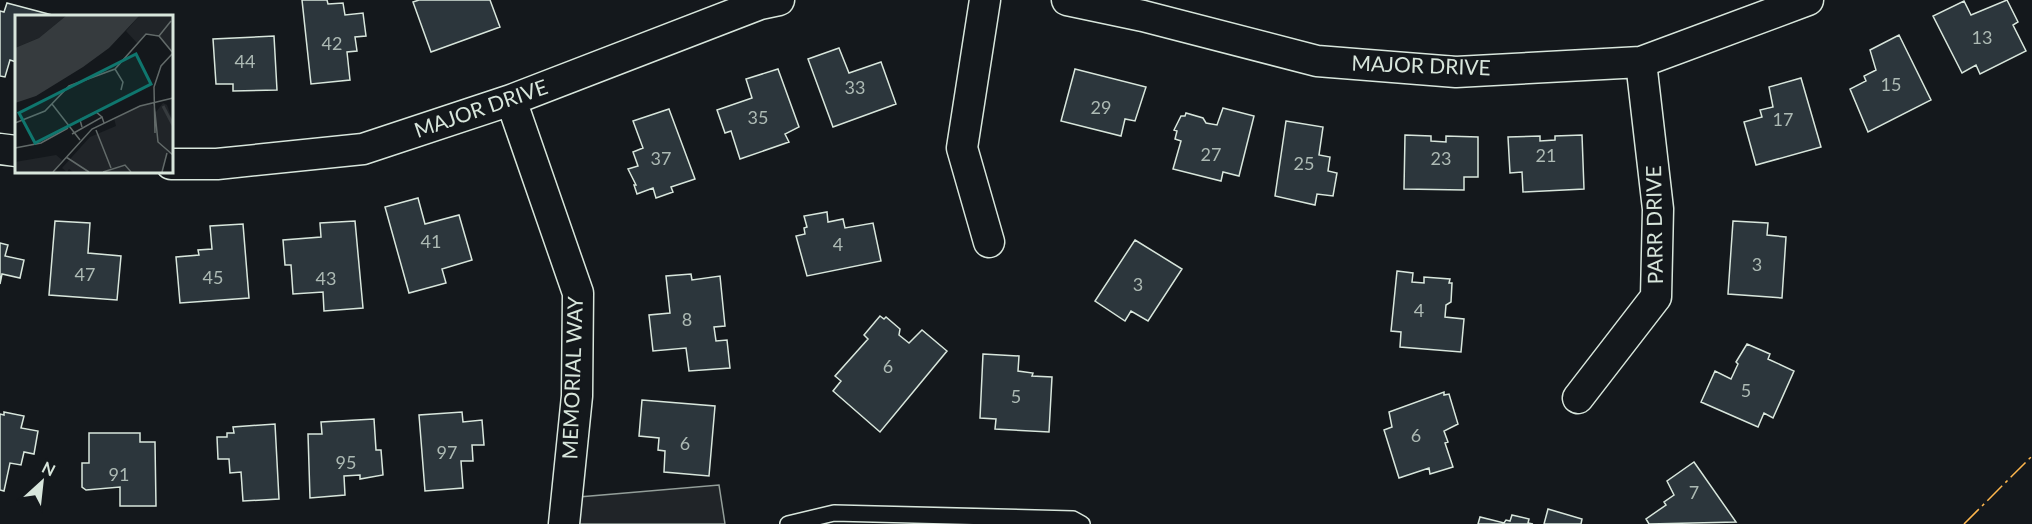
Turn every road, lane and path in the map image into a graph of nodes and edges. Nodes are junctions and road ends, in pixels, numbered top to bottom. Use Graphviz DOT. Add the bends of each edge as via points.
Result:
graph roads {
  1 [pos="779,0"];
  2 [pos="985,0"];
  3 [pos="1067,0"];
  4 [pos="1808,0"];
  5 [pos="1641,62"];
  6 [pos="511,100"];
  7 [pos="0,149"];
  8 [pos="15,151"];
  9 [pos="172,164"];
  10 [pos="989,242"];
  11 [pos="1578,398"];
  12 [pos="564,524"];
  13 [pos="788,524"];
  14 [pos="1082,524"];
  1 -- 6 [label="street, MAJOR DRIVE"];
  2 -- 10 [label="street" via="962,148"];
  3 -- 5 [label="street, MAJOR DRIVE" via="1317,61 1456,72"];
  4 -- 5 [label="street, MAJOR DRIVE"];
  5 -- 11 [label="street, PARR DRIVE" via="1658,209 1656,297"];
  6 -- 9 [label="street, MAJOR DRIVE" via="363,149 217,164"];
  6 -- 12 [label="street, MEMORIAL WAY" via="578,293 577,396"];
  7 -- 8 [label="street"];
  13 -- 14 [label="lane" via="834,513 1073,519"];
}
